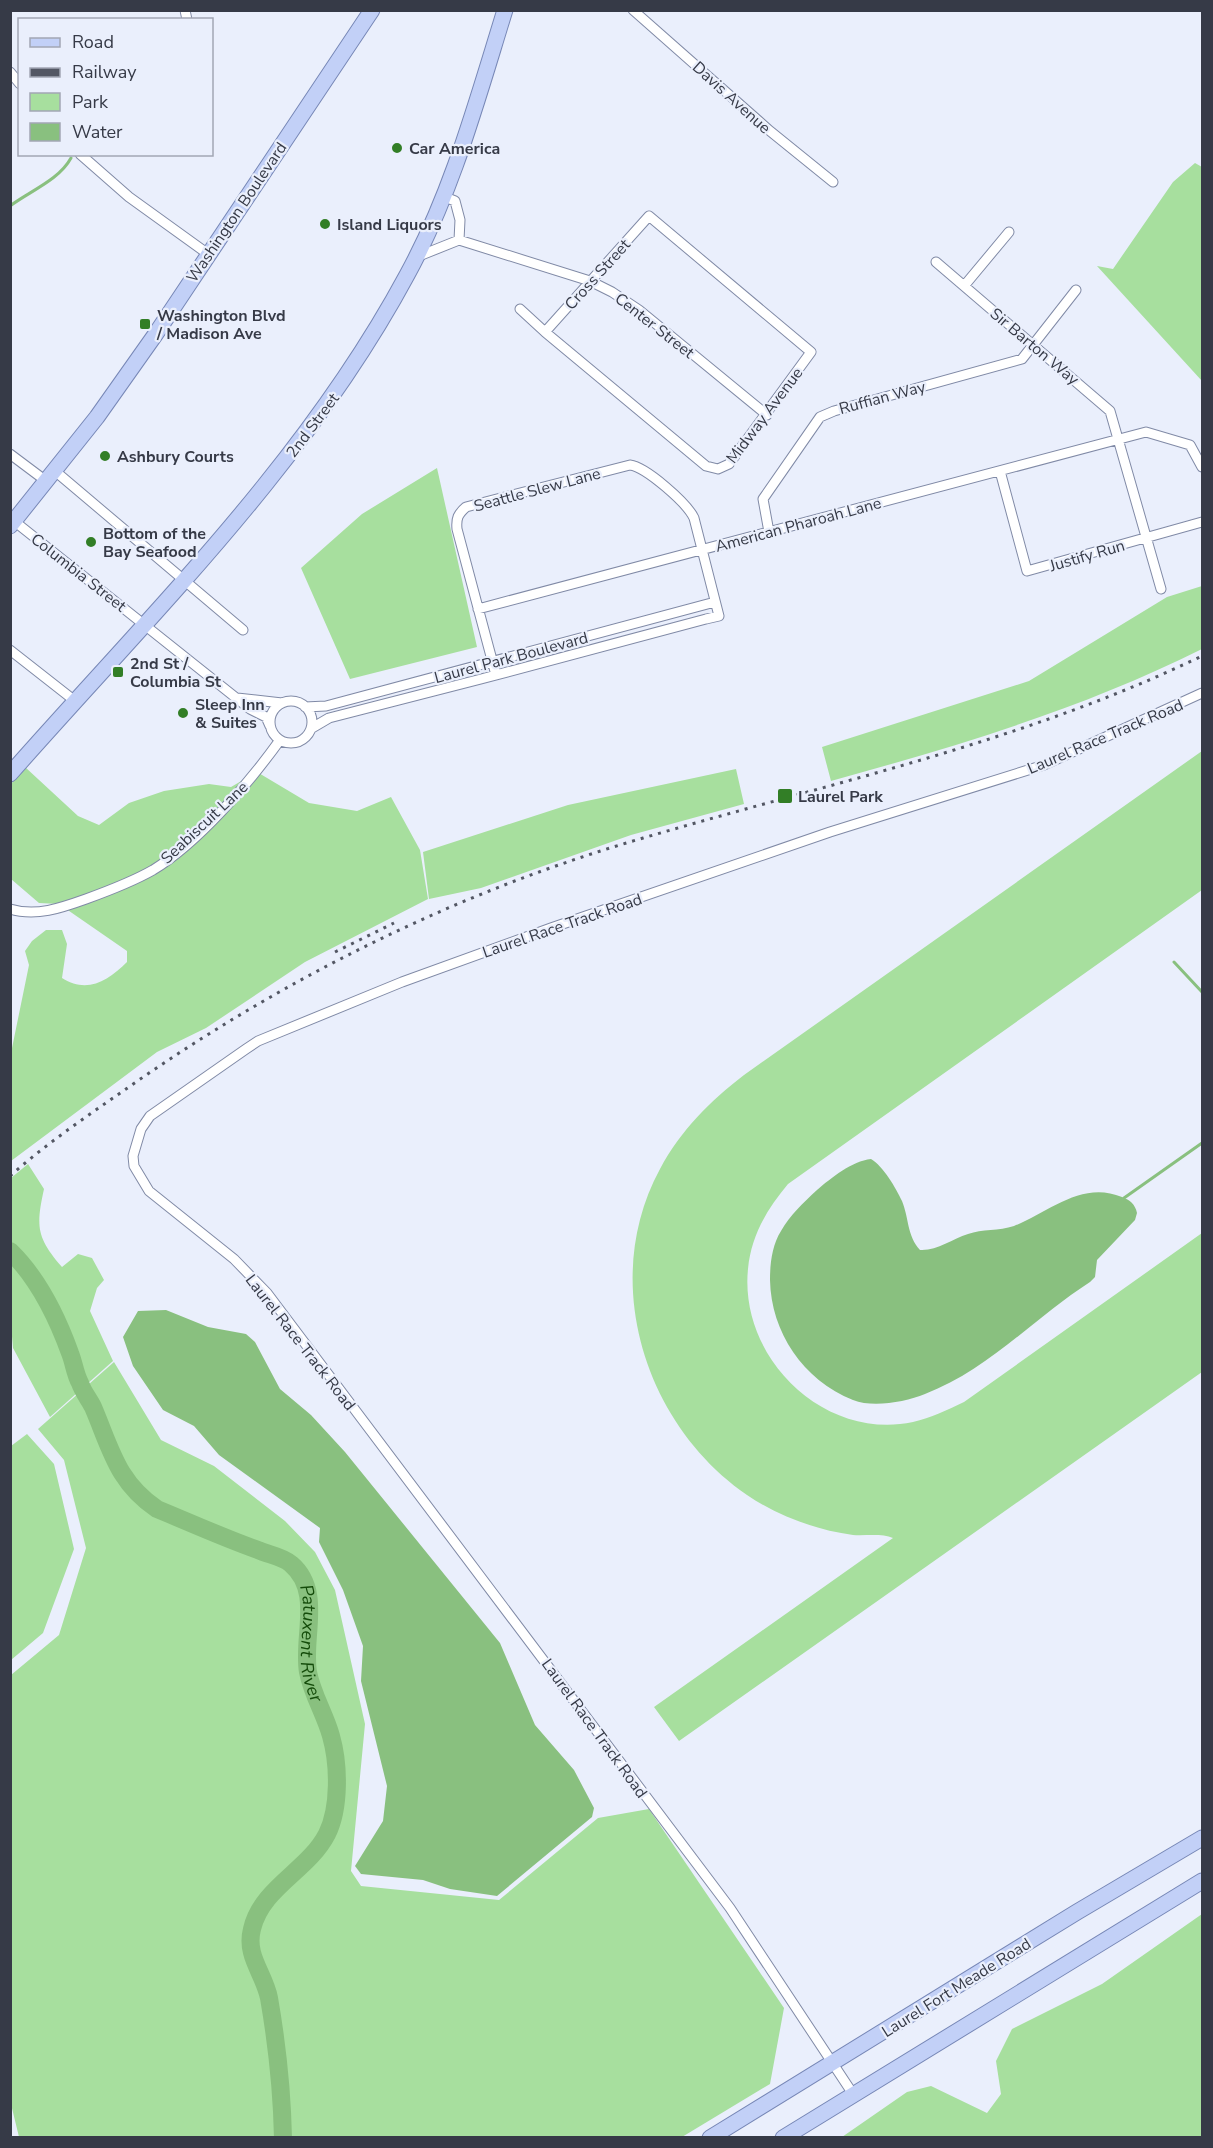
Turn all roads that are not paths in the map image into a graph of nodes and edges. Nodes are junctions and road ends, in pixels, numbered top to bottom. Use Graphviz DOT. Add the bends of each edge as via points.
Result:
graph roads {
  1 [pos="372,10"];
  2 [pos="505,10"];
  3 [pos="633,10"];
  4 [pos="82,156"];
  5 [pos="833,182"];
  6 [pos="442,196"];
  7 [pos="649,216"];
  8 [pos="1009,232"];
  9 [pos="459,240"];
  10 [pos="208,254"];
  11 [pos="416,257"];
  12 [pos="936,262"];
  13 [pos="590,281"];
  14 [pos="964,286"];
  15 [pos="1076,290"];
  16 [pos="520,309"];
  17 [pos="545,332"];
  18 [pos="1032,344"];
  19 [pos="767,415"];
  20 [pos="1119,439"];
  21 [pos="10,454"];
  22 [pos="1203,466"];
  23 [pos="1000,471"];
  24 [pos="50,476"];
  25 [pos="1203,522"];
  26 [pos="12,523"];
  27 [pos="769,532"];
  28 [pos="1146,538"];
  29 [pos="702,549"];
  30 [pos="183,580"];
  31 [pos="1161,589"];
  32 [pos="715,602"];
  33 [pos="478,609"];
  34 [pos="144,623"];
  35 [pos="243,630"];
  36 [pos="10,650"];
  37 [pos="492,662"];
  38 [pos="496,675"];
  39 [pos="1203,693"];
  40 [pos="237,698"];
  41 [pos="75,700"];
  42 [pos="282,703"];
  43 [pos="305,707"];
  44 [pos="270,726"];
  45 [pos="312,728"];
  46 [pos="280,740"];
  47 [pos="10,774"];
  48 [pos="10,909"];
  49 [pos="1203,1838"];
  50 [pos="1203,1881"];
  51 [pos="833,2063"];
  52 [pos="853,2094"];
  53 [pos="710,2138"];
  54 [pos="783,2138"];
  1 -- 10 [label="main road, Washington Boulevard"];
  2 -- 6 [label="main road, 2nd Street" via="468,130"];
  3 -- 5 [label="street, Davis Avenue"];
  4 -- 10 [label="street" via="129,197"];
  6 -- 9 [label="street" via="455,201 460,220"];
  6 -- 11 [label="main road, 2nd Street"];
  7 -- 13 [label="street, Cross Street"];
  7 -- 19 [label="street, Midway Avenue" via="812,352"];
  8 -- 14 [label="street"];
  9 -- 11 [label="street"];
  9 -- 13 [label="street, Center Street"];
  10 -- 24 [label="main road, Washington Boulevard" via="155,335"];
  11 -- 30 [label="main road, 2nd Street" via="328,406"];
  12 -- 14 [label="street, Sir Barton Way"];
  13 -- 17 [label="street, Cross Street"];
  13 -- 19 [label="street, Center Street" via="639,310"];
  14 -- 18 [label="street, Sir Barton Way"];
  15 -- 18 [label="street, Ruffian Way"];
  16 -- 17 [label="street, Midway Avenue"];
  17 -- 19 [label="street, Midway Avenue" via="712,468 729,464"];
  18 -- 20 [label="street, Sir Barton Way" via="1102,402 1115,422"];
  18 -- 27 [label="street, Ruffian Way" via="1022,359 820,417 763,500"];
  20 -- 22 [label="street, American Pharoah Lane" via="1146,432 1190,445"];
  20 -- 23 [label="street, American Pharoah Lane"];
  20 -- 28 [label="street, Sir Barton Way"];
  21 -- 24 [label="street"];
  23 -- 27 [label="street, American Pharoah Lane"];
  23 -- 28 [label="street, Justify Run" via="1027,571"];
  24 -- 26 [label="main road, Washington Boulevard"];
  24 -- 30 [label="street"];
  25 -- 28 [label="street, Justify Run"];
  26 -- 34 [label="street, Columbia Street"];
  27 -- 29 [label="street, American Pharoah Lane"];
  28 -- 31 [label="street, Sir Barton Way"];
  29 -- 32 [label="street"];
  29 -- 33 [label="street, American Pharoah Lane"];
  29 -- 33 [label="street, Seattle Slew Lane" via="687,506 642,469 630,465 466,507 458,515 457,529"];
  30 -- 34 [label="main road, 2nd Street"];
  30 -- 35 [label="street"];
  32 -- 37 [label="street, Laurel Park Boulevard"];
  32 -- 38 [label="street, Laurel Park Boulevard" via="719,616"];
  33 -- 37 [label="street, Seattle Slew Lane"];
  34 -- 40 [label="street"];
  34 -- 41 [label="main road, 2nd Street"];
  36 -- 41 [label="street"];
  37 -- 38 [label="street, Seattle Slew Lane"];
  37 -- 43 [label="street, Laurel Park Boulevard" via="324,707"];
  38 -- 45 [label="street, Laurel Park Boulevard" via="329,718"];
  39 -- 51 [label="street, Laurel Race Track Road" via="1044,765 551,928 402,982 258,1041 160,1107 135,1142 134,1166 149,1191 234,1259 267,1293 730,1908"];
  40 -- 42 [label="street, Laurel Park Boulevard"];
  40 -- 44 [label="street" via="266,717"];
  41 -- 47 [label="main road, 2nd Street"];
  42 -- 43 [label="street, Laurel Park Boulevard" via="296,701"];
  42 -- 44 [label="street" via="272,712"];
  43 -- 45 [label="street" via="311,714"];
  44 -- 46 [label="street"];
  45 -- 46 [label="street, Laurel Park Boulevard" via="297,742"];
  46 -- 48 [label="street, Seabiscuit Lane" via="257,772 210,822 153,870 104,893 56,909"];
  49 -- 51 [label="main road, Laurel Fort Meade Road"];
  50 -- 52 [label="main road"];
  51 -- 52 [label="street, Laurel Race Track Road"];
  51 -- 53 [label="main road, Laurel Fort Meade Road"];
  52 -- 54 [label="main road"];
}
